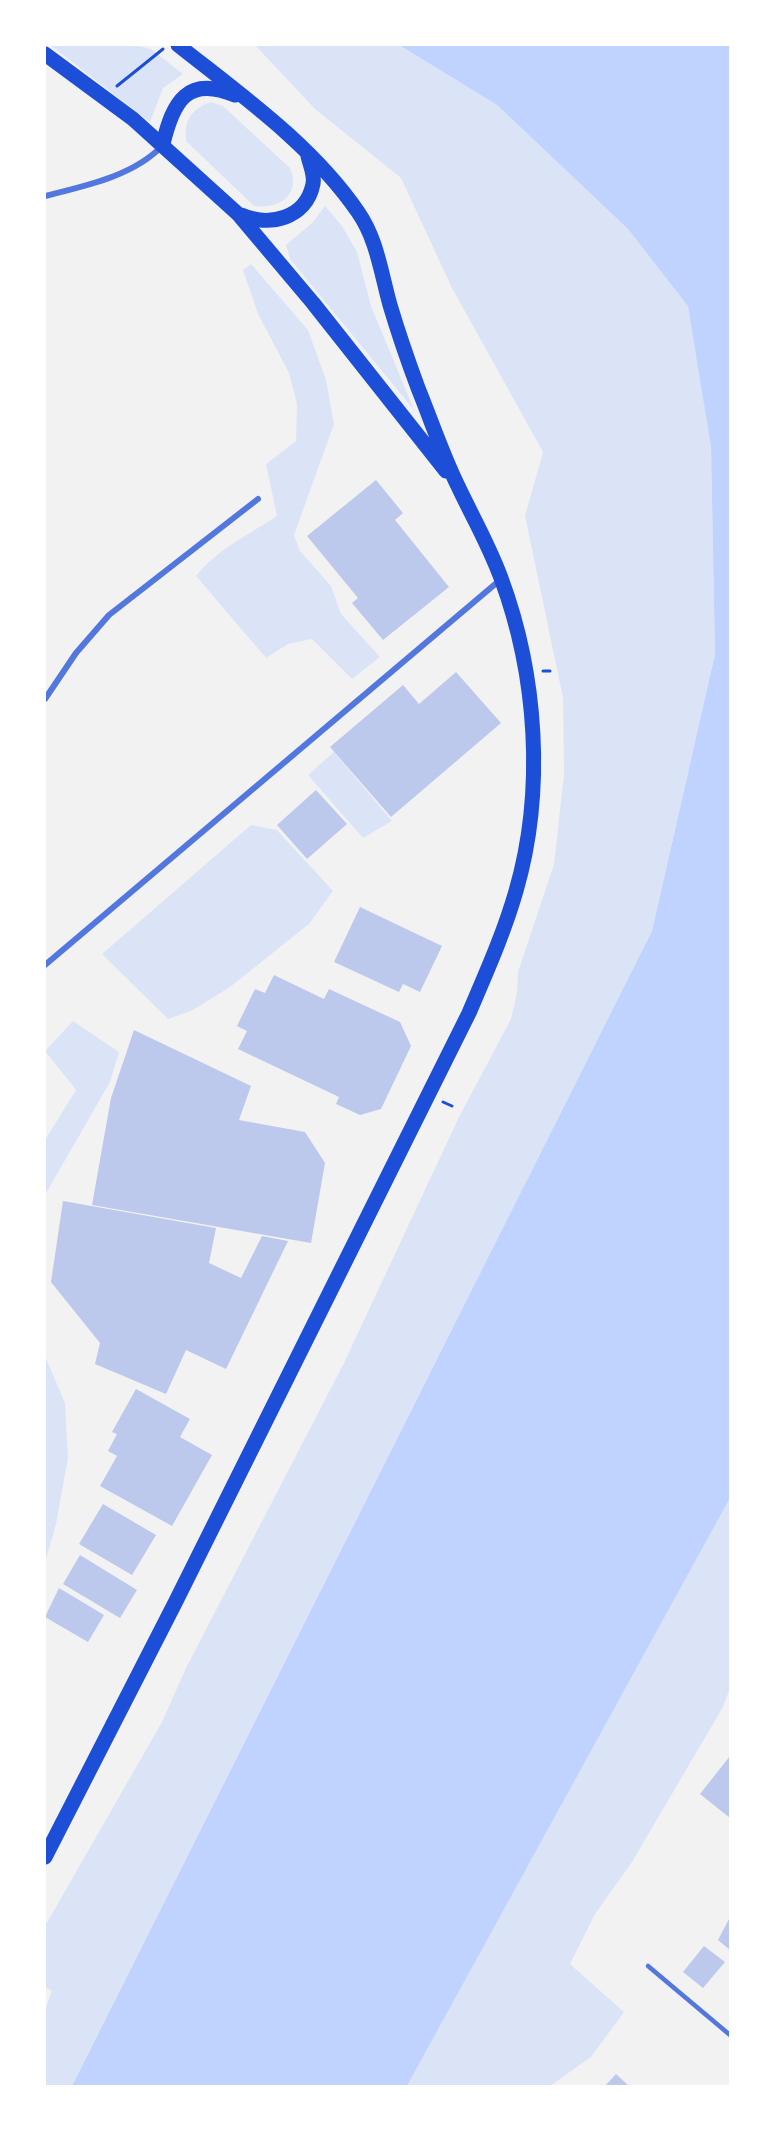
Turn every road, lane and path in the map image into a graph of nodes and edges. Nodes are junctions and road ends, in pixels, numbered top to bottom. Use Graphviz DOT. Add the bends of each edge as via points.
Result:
graph roads {
  1 [pos="166,45"];
  2 [pos="178,45"];
  3 [pos="45,54"];
  4 [pos="104,97"];
  5 [pos="247,100"];
  6 [pos="163,144"];
  7 [pos="307,155"];
  8 [pos="45,196"];
  9 [pos="238,214"];
  10 [pos="457,485"];
  11 [pos="258,499"];
  12 [pos="501,579"];
  13 [pos="543,671"];
  14 [pos="550,671"];
  15 [pos="45,699"];
  16 [pos="45,966"];
  17 [pos="443,1102"];
  18 [pos="452,1106"];
  19 [pos="45,1857"];
  20 [pos="648,1966"];
  21 [pos="730,2035"];
  1 -- 4 [label="path"];
  2 -- 5 [label="main road"];
  3 -- 4 [label="main road"];
  4 -- 6 [label="main road"];
  5 -- 6 [label="main road" via="223,90 198,88 174,108"];
  5 -- 7 [label="main road"];
  6 -- 8 [label="street" via="150,159 104,180"];
  6 -- 9 [label="main road"];
  7 -- 9 [label="main road" via="313,185 296,211 272,222"];
  7 -- 10 [label="main road" via="348,198 370,234 407,356"];
  9 -- 10 [label="main road"];
  10 -- 12 [label="main road"];
  11 -- 15 [label="street" via="109,615 76,653"];
  12 -- 16 [label="street"];
  12 -- 19 [label="main road" via="518,629 526,672 533,755 528,831 517,889 499,941 459,1032"];
  13 -- 14 [label="path"];
  17 -- 18 [label="path"];
  20 -- 21 [label="lane"];
}
